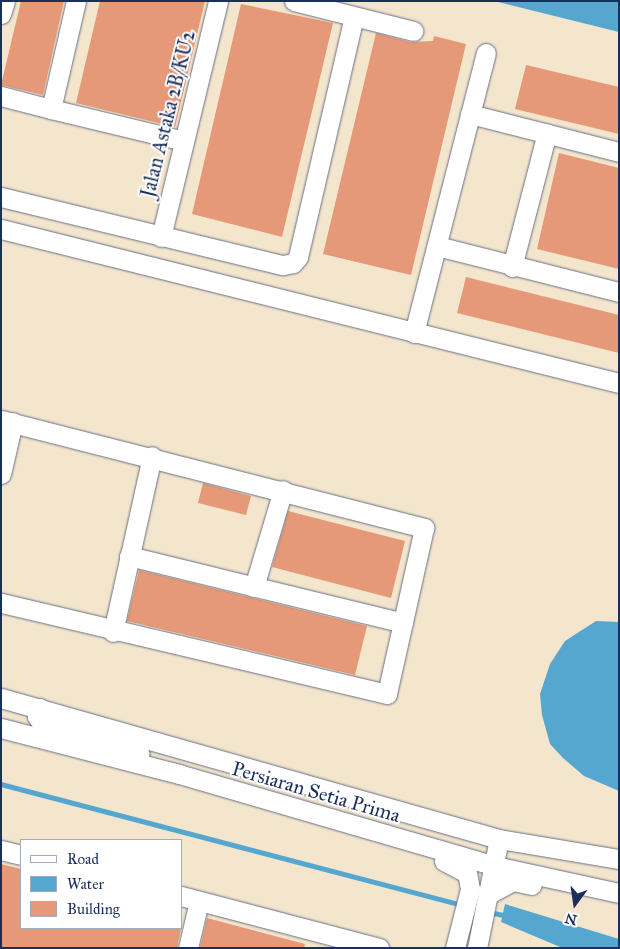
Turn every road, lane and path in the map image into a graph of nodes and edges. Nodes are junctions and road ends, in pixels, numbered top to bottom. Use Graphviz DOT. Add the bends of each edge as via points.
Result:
graph roads {
  1 [pos="4,1"];
  2 [pos="76,1"];
  3 [pos="218,1"];
  4 [pos="294,1"];
  5 [pos="1,14"];
  6 [pos="354,16"];
  7 [pos="413,31"];
  8 [pos="486,53"];
  9 [pos="1,96"];
  10 [pos="51,109"];
  11 [pos="470,114"];
  12 [pos="547,134"];
  13 [pos="184,141"];
  14 [pos="619,152"];
  15 [pos="1,197"];
  16 [pos="1,229"];
  17 [pos="161,237"];
  18 [pos="437,246"];
  19 [pos="512,267"];
  20 [pos="619,292"];
  21 [pos="414,333"];
  22 [pos="619,383"];
  23 [pos="7,421"];
  24 [pos="152,456"];
  25 [pos="1,474"];
  26 [pos="283,490"];
  27 [pos="130,556"];
  28 [pos="254,587"];
  29 [pos="1,603"];
  30 [pos="404,624"];
  31 [pos="113,632"];
  32 [pos="1,698"];
  33 [pos="40,708"];
  34 [pos="1,728"];
  35 [pos="179,774"];
  36 [pos="300,812"];
  37 [pos="499,839"];
  38 [pos="1,850"];
  39 [pos="20,855"];
  40 [pos="619,859"];
  41 [pos="495,866"];
  42 [pos="611,892"];
  43 [pos="491,894"];
  44 [pos="190,899"];
  45 [pos="456,943"];
  46 [pos="478,946"];
  47 [pos="188,948"];
  48 [pos="379,948"];
  1 -- 5 [label="street"];
  2 -- 10 [label="street"];
  3 -- 13 [label="street, Jalan Astaka 2B/KU2"];
  4 -- 6 [label="street"];
  6 -- 7 [label="street"];
  6 -- 17 [label="street" via="296,260 283,265"];
  8 -- 11 [label="street"];
  9 -- 10 [label="street"];
  10 -- 13 [label="street"];
  11 -- 12 [label="street"];
  11 -- 18 [label="street"];
  12 -- 14 [label="street"];
  12 -- 19 [label="street"];
  13 -- 17 [label="street, Jalan Astaka 2B/KU2"];
  15 -- 17 [label="street"];
  16 -- 21 [label="street"];
  18 -- 19 [label="street"];
  18 -- 21 [label="street"];
  19 -- 20 [label="street"];
  21 -- 22 [label="street"];
  23 -- 24 [label="street"];
  23 -- 25 [label="street"];
  24 -- 26 [label="street"];
  24 -- 27 [label="street"];
  26 -- 28 [label="street"];
  26 -- 30 [label="street" via="424,528"];
  27 -- 28 [label="street"];
  27 -- 31 [label="street"];
  28 -- 30 [label="street"];
  29 -- 31 [label="street"];
  30 -- 31 [label="street" via="387,694"];
  32 -- 33 [label="street, Persiaran Setia Prima"];
  33 -- 35 [label="street" via="37,716 42,724 129,748"];
  33 -- 37 [label="street, Persiaran Setia Prima"];
  34 -- 35 [label="street, Persiaran Setia Prima"];
  35 -- 36 [label="street, Persiaran Setia Prima"];
  36 -- 41 [label="street, Persiaran Setia Prima"];
  36 -- 45 [label="street" via="334,832 457,864 467,873 470,889"];
  37 -- 40 [label="street, Persiaran Setia Prima"];
  37 -- 41 [label="street"];
  38 -- 39 [label="street"];
  41 -- 42 [label="street, Persiaran Setia Prima"];
  41 -- 43 [label="street"];
  42 -- 43 [label="street" via="579,897 512,881"];
  43 -- 46 [label="street"];
  44 -- 47 [label="street"];
  44 -- 48 [label="street"];
}
